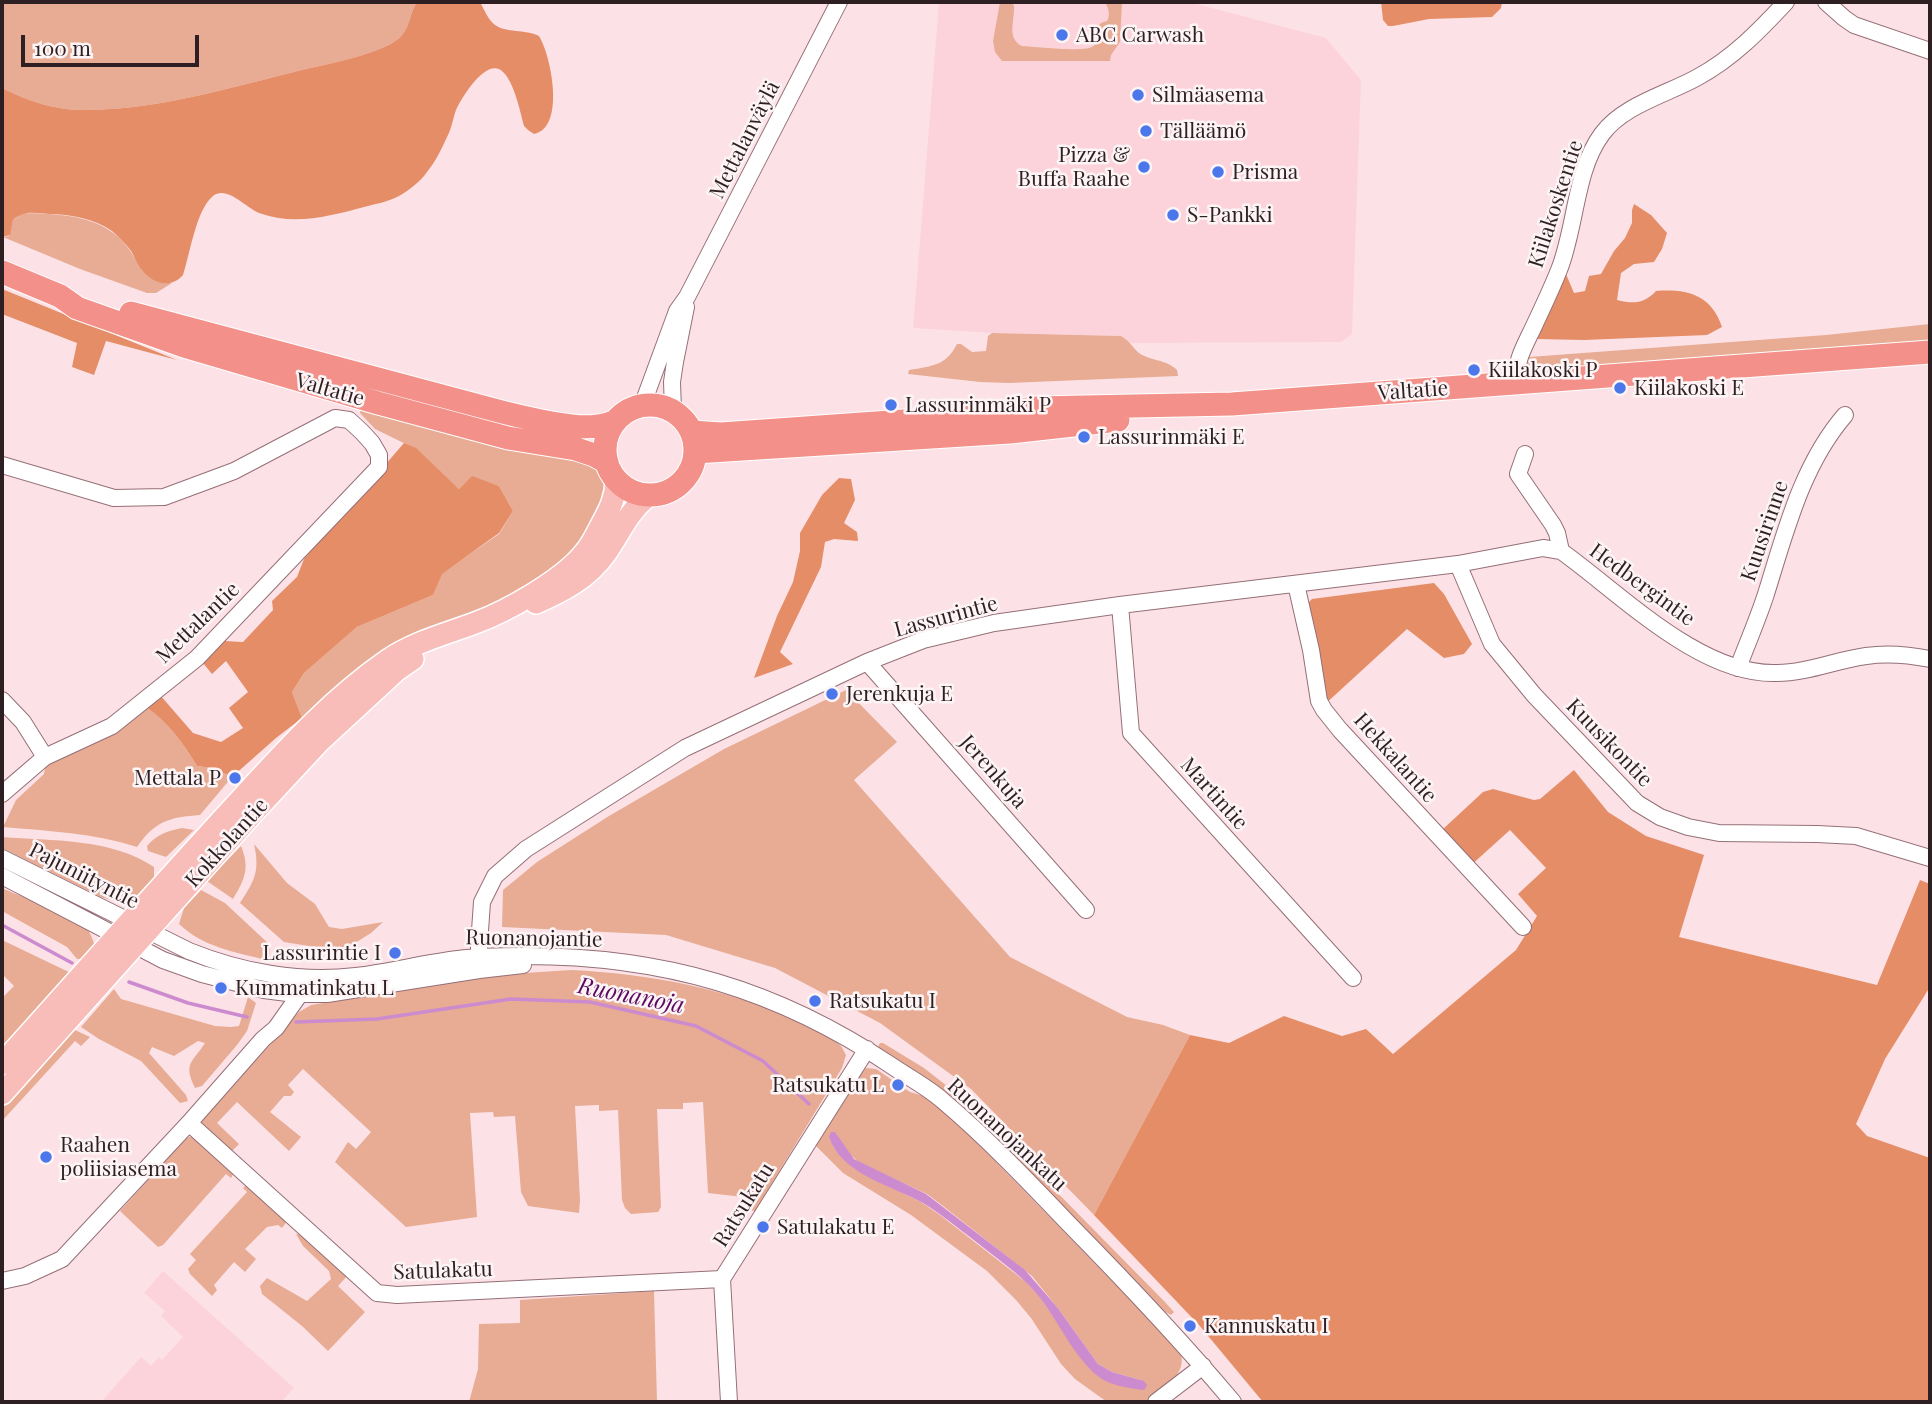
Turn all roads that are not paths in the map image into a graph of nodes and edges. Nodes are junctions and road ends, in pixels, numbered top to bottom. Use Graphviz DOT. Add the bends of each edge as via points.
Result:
graph roads {
  1 [pos="839,2"];
  2 [pos="1786,2"];
  3 [pos="1826,2"];
  4 [pos="1930,51"];
  5 [pos="2,272"];
  6 [pos="60,296"];
  7 [pos="687,297"];
  8 [pos="1930,352"];
  9 [pos="1516,383"];
  10 [pos="642,406"];
  11 [pos="673,410"];
  12 [pos="1845,415"];
  13 [pos="614,422"];
  14 [pos="694,442"];
  15 [pos="1524,454"];
  16 [pos="2,465"];
  17 [pos="612,471"];
  18 [pos="648,496"];
  19 [pos="1561,551"];
  20 [pos="1458,564"];
  21 [pos="1296,584"];
  22 [pos="1120,605"];
  23 [pos="488,618"];
  24 [pos="1930,659"];
  25 [pos="867,662"];
  26 [pos="1738,668"];
  27 [pos="2,700"];
  28 [pos="45,757"];
  29 [pos="2,794"];
  30 [pos="2,858"];
  31 [pos="1930,858"];
  32 [pos="2,876"];
  33 [pos="1086,910"];
  34 [pos="1523,927"];
  35 [pos="123,929"];
  36 [pos="142,939"];
  37 [pos="613,961"];
  38 [pos="479,963"];
  39 [pos="295,977"];
  40 [pos="1353,978"];
  41 [pos="293,993"];
  42 [pos="867,1049"];
  43 [pos="2,1064"];
  44 [pos="2,1094"];
  45 [pos="189,1123"];
  46 [pos="722,1279"];
  47 [pos="2,1282"];
  48 [pos="1203,1366"];
  49 [pos="729,1402"];
  50 [pos="1156,1402"];
  51 [pos="1233,1402"];
  1 -- 7 [label="street, Mettalanväylä"];
  2 -- 9 [label="street, Kiilakoskentie" via="1753,37 1717,65 1637,107 1603,133 1582,182 1562,262 1520,353"];
  3 -- 4 [label="street" via="1854,25"];
  5 -- 6 [label="highway, Valtatie"];
  6 -- 13 [label="highway, Valtatie" via="80,297 513,415 579,426"];
  6 -- 17 [label="highway, Valtatie" via="77,308 274,373 485,432 576,449"];
  7 -- 10 [label="street, Mettalanväylä" via="677,311"];
  7 -- 11 [label="street, Mettalanväylä" via="672,382"];
  8 -- 9 [label="highway, Valtatie"];
  9 -- 14 [label="highway, Valtatie" via="1232,404 1010,432"];
  10 -- 11 [label="highway"];
  10 -- 13 [label="highway"];
  11 -- 14 [label="highway" via="684,420"];
  12 -- 26 [label="street, Kuusirinne" via="1831,431 1796,500"];
  13 -- 17 [label="highway" via="605,450"];
  14 -- 18 [label="highway" via="695,462 688,476 663,494"];
  15 -- 19 [label="street, Hedbergintie" via="1518,474 1553,525"];
  16 -- 28 [label="street, Mettalantie" via="114,498 164,497 234,471 335,418 349,420 379,455 379,467 197,658 112,726"];
  17 -- 18 [label="highway" via="632,492"];
  17 -- 23 [label="main road, Kokkolantie" via="613,503 585,553 563,573"];
  18 -- 23 [label="main road, Kokkolantie" via="630,513 608,551 584,577 535,604"];
  19 -- 20 [label="street, Lassurintie" via="1543,548"];
  19 -- 26 [label="street, Hedbergintie" via="1652,623"];
  20 -- 21 [label="street, Lassurintie"];
  20 -- 31 [label="street, Kuusikontie" via="1492,644 1637,803 1660,817 1719,833 1856,836"];
  21 -- 22 [label="street, Lassurintie"];
  21 -- 34 [label="street, Hekkalantie" via="1324,710"];
  22 -- 25 [label="street, Lassurintie" via="970,628"];
  22 -- 40 [label="street, Martintie" via="1132,733"];
  23 -- 35 [label="main road, Kokkolantie" via="409,648 366,675 307,728"];
  23 -- 36 [label="main road, Kokkolantie" via="423,652 370,694 263,802"];
  24 -- 26 [label="street, Hedbergintie" via="1865,656 1777,674"];
  25 -- 33 [label="street, Jerenkuja"];
  25 -- 38 [label="street, Lassurintie" via="685,748 526,849 487,888"];
  27 -- 28 [label="street" via="23,722"];
  28 -- 29 [label="street, Mettalantie"];
  30 -- 35 [label="street, Pajuniityntie"];
  32 -- 35 [label="street, Pajuniityntie"];
  35 -- 36 [label="street, Pajuniityntie"];
  35 -- 43 [label="main road, Kokkolantie"];
  36 -- 39 [label="street, Ruonanojantie" via="251,970"];
  36 -- 41 [label="street, Ruonanojantie" via="163,960 202,974"];
  36 -- 44 [label="main road, Kokkolantie"];
  37 -- 38 [label="street, Ruonanojantie" via="544,956"];
  37 -- 42 [label="street, Ruonanojankatu" via="694,975 746,990 806,1015"];
  38 -- 39 [label="street, Ruonanojantie" via="455,959 354,976"];
  38 -- 41 [label="street, Ruonanojantie" via="359,990"];
  39 -- 41 [label="street"];
  41 -- 45 [label="street" via="276,1028"];
  42 -- 46 [label="street, Ratsukatu"];
  42 -- 48 [label="street, Ruonanojankatu" via="941,1098 1132,1288"];
  45 -- 46 [label="street, Satulakatu" via="377,1293"];
  45 -- 47 [label="street" via="62,1259"];
  46 -- 49 [label="street, Ratsukatu"];
  48 -- 50 [label="street"];
  48 -- 51 [label="street, Ruonanojankatu"];
}
